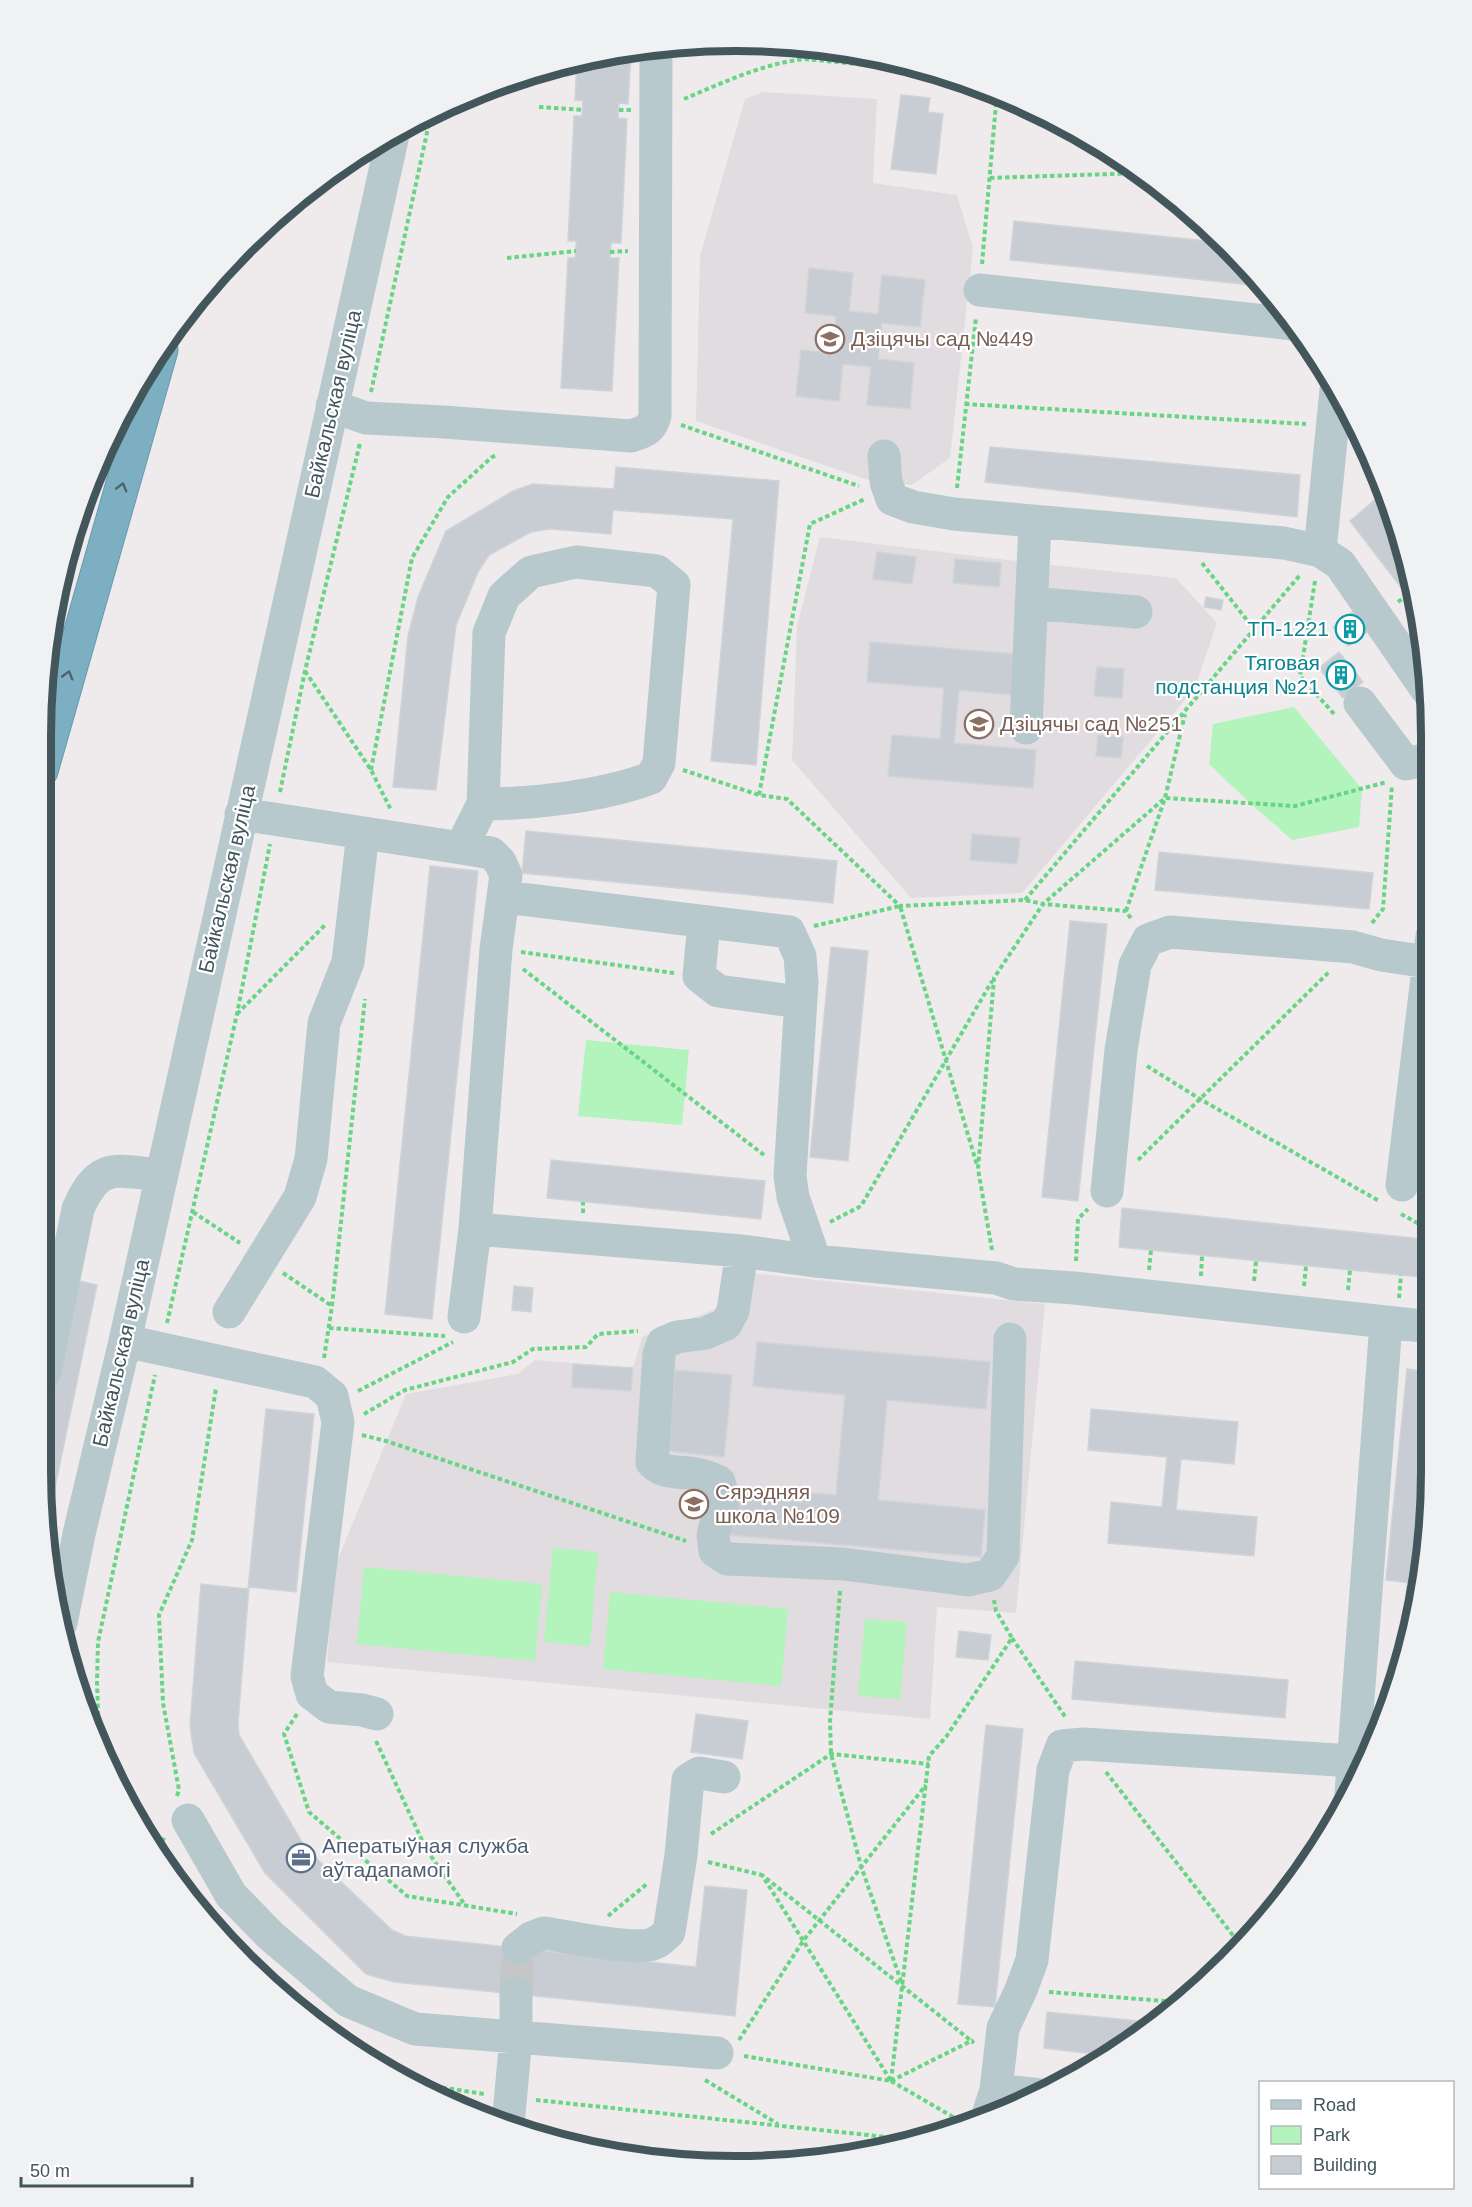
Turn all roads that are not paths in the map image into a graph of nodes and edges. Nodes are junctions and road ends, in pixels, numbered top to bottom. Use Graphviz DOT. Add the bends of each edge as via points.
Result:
graph roads {
  1 [pos="656,56"];
  2 [pos="391,145"];
  3 [pos="980,290"];
  4 [pos="1282,323"];
  5 [pos="154,375"];
  6 [pos="1334,404"];
  7 [pos="332,406"];
  8 [pos="884,456"];
  9 [pos="1035,522"];
  10 [pos="1320,551"];
  11 [pos="1031,603"];
  12 [pos="1136,612"];
  13 [pos="1418,678"];
  14 [pos="1350,711"];
  15 [pos="1026,728"];
  16 [pos="51,736"];
  17 [pos="1421,760"];
  18 [pos="483,804"];
  19 [pos="242,814"];
  20 [pos="363,833"];
  21 [pos="461,848"];
  22 [pos="504,897"];
  23 [pos="704,922"];
  24 [pos="1421,950"];
  25 [pos="800,1002"];
  26 [pos="1421,1012"];
  27 [pos="160,1175"];
  28 [pos="1107,1191"];
  29 [pos="1394,1200"];
  30 [pos="475,1229"];
  31 [pos="811,1247"];
  32 [pos="742,1251"];
  33 [pos="229,1312"];
  34 [pos="464,1317"];
  35 [pos="1386,1323"];
  36 [pos="1421,1326"];
  37 [pos="1010,1339"];
  38 [pos="125,1341"];
  39 [pos="51,1342"];
  40 [pos="64,1606"];
  41 [pos="370,1712"];
  42 [pos="1353,1761"];
  43 [pos="1353,1769"];
  44 [pos="724,1777"];
  45 [pos="176,1818"];
  46 [pos="518,1948"];
  47 [pos="516,1993"];
  48 [pos="516,2038"];
  49 [pos="715,2061"];
  50 [pos="992,2104"];
  51 [pos="509,2111"];
  1 -- 7 [label="street" via="652,427 631,436 366,418"];
  2 -- 7 [label="street, Байкальская вуліца"];
  3 -- 4 [label="street"];
  16 -- 5 [label="highway, one-way"];
  6 -- 10 [label="street"];
  7 -- 19 [label="street, Байкальская вуліца"];
  8 -- 9 [label="street" via="886,496 933,511"];
  9 -- 10 [label="street" via="1284,543"];
  9 -- 11 [label="street"];
  10 -- 13 [label="street" via="1340,564"];
  11 -- 12 [label="street"];
  11 -- 15 [label="street"];
  14 -- 17 [label="street" via="1406,764"];
  18 -- 18 [label="street" via="518,804 626,787 651,778 659,763 674,585 657,571 576,562 531,572 504,596 489,633"];
  18 -- 21 [label="street"];
  19 -- 20 [label="street"];
  19 -- 27 [label="street, Байкальская вуліца"];
  20 -- 21 [label="street"];
  20 -- 33 [label="street" via="348,962 324,1023 311,1160 300,1197"];
  21 -- 22 [label="street" via="491,853 500,862 506,875"];
  22 -- 23 [label="street"];
  22 -- 30 [label="street" via="496,949"];
  23 -- 25 [label="street" via="789,932 800,956"];
  23 -- 25 [label="street" via="699,976 718,991"];
  24 -- 28 [label="street" via="1381,955 1353,947 1170,932 1148,940 1135,965 1121,1050"];
  25 -- 31 [label="street" via="790,1176 793,1197"];
  26 -- 29 [label="street"];
  27 -- 38 [label="street, Байкальская вуліца"];
  27 -- 39 [label="street" via="108,1173 87,1188 78,1209"];
  30 -- 32 [label="street"];
  30 -- 34 [label="street"];
  31 -- 32 [label="street"];
  31 -- 35 [label="street" via="1014,1284"];
  32 -- 37 [label="street" via="733,1311 726,1324 663,1343 652,1462 658,1468 699,1474 719,1482 723,1497 713,1535 715,1551 727,1559 843,1564 968,1580 990,1575 1003,1556"];
  35 -- 36 [label="street"];
  35 -- 42 [label="street"];
  38 -- 40 [label="street, Байкальская вуліца"];
  38 -- 41 [label="street" via="304,1379 330,1406 307,1676 312,1694 329,1707"];
  42 -- 43 [label="street"];
  42 -- 50 [label="street" via="1083,1744 1062,1746 1053,1770 1032,1960 1003,2028"];
  44 -- 46 [label="street" via="699,1773 688,1780 669,1932 662,1940 632,1945 544,1933"];
  45 -- 48 [label="street" via="231,1895 348,2001 415,2029"];
  47 -- 48 [label="street"];
  48 -- 49 [label="street"];
  48 -- 51 [label="street"];
}
